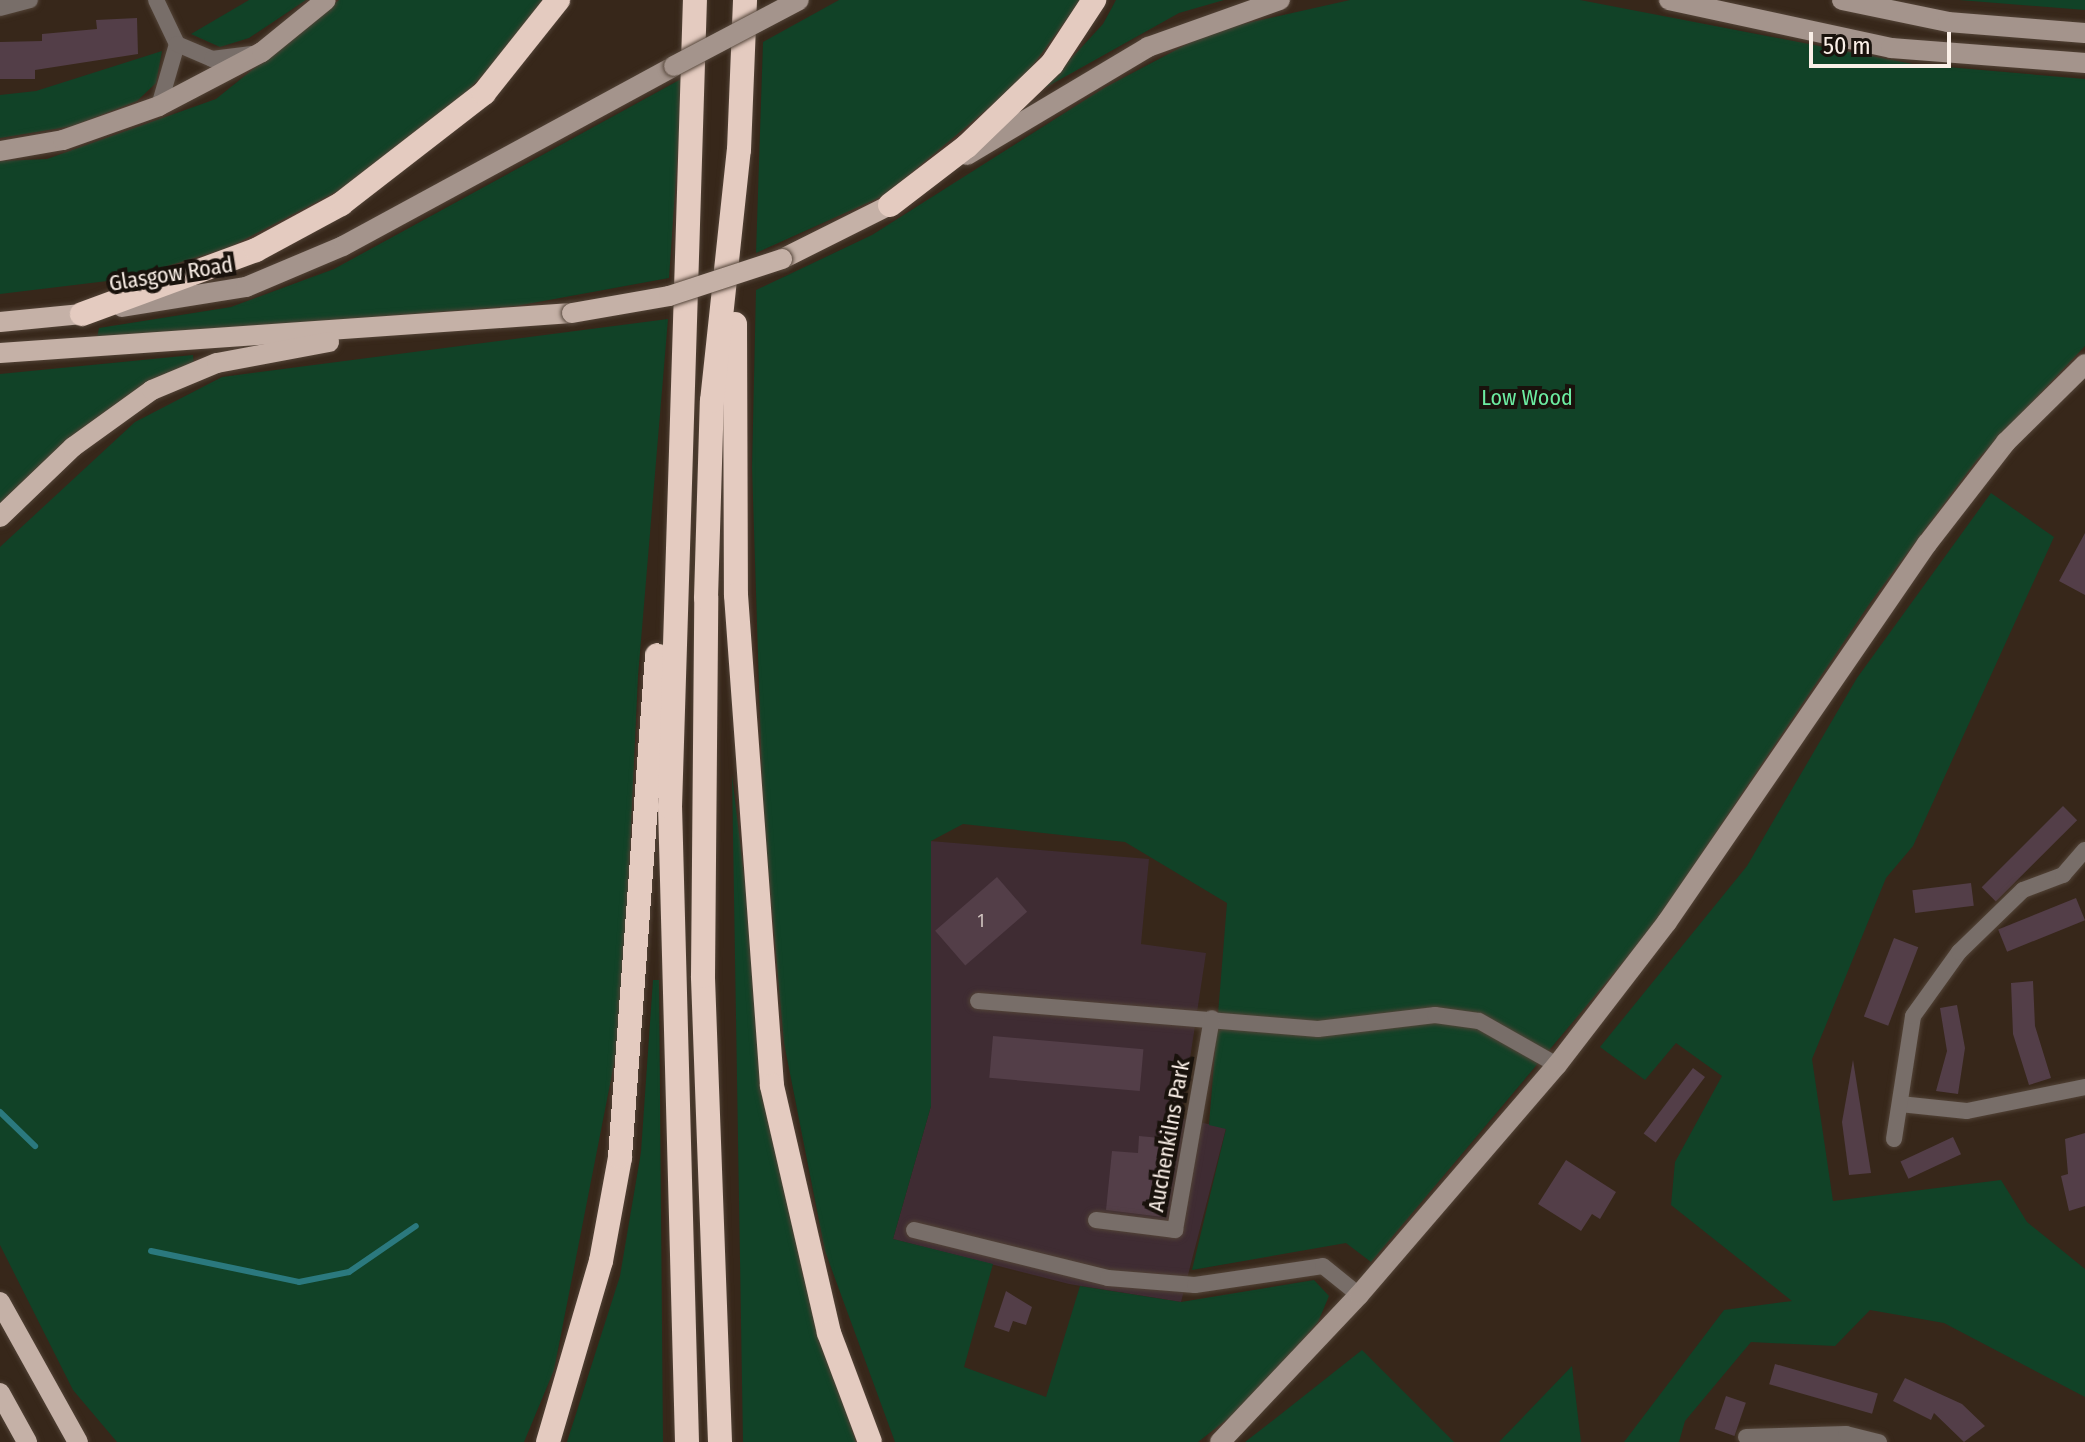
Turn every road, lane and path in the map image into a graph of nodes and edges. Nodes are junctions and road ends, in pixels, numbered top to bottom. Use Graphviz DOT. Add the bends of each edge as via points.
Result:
graph roads {
  1 [pos="30,0"];
  2 [pos="156,0"];
  3 [pos="326,0"];
  4 [pos="558,0"];
  5 [pos="695,0"];
  6 [pos="745,0"];
  7 [pos="799,0"];
  8 [pos="1094,0"];
  9 [pos="1280,0"];
  10 [pos="1669,0"];
  11 [pos="1842,0"];
  12 [pos="0,8"];
  13 [pos="2085,33"];
  14 [pos="177,44"];
  15 [pos="262,52"];
  16 [pos="2085,63"];
  17 [pos="159,106"];
  18 [pos="739,150"];
  19 [pos="0,151"];
  20 [pos="890,205"];
  21 [pos="82,314"];
  22 [pos="0,322"];
  23 [pos="451,322"];
  24 [pos="0,353"];
  25 [pos="2085,364"];
  26 [pos="678,401"];
  27 [pos="0,517"];
  28 [pos="2083,859"];
  29 [pos="978,1001"];
  30 [pos="1212,1018"];
  31 [pos="1557,1065"];
  32 [pos="2085,1087"];
  33 [pos="1900,1104"];
  34 [pos="1894,1139"];
  35 [pos="1096,1220"];
  36 [pos="914,1230"];
  37 [pos="1359,1295"];
  38 [pos="0,1302"];
  39 [pos="0,1393"];
  40 [pos="1746,1437"];
  41 [pos="27,1442"];
  42 [pos="78,1442"];
  43 [pos="548,1442"];
  44 [pos="687,1442"];
  45 [pos="720,1442"];
  46 [pos="870,1442"];
  47 [pos="1220,1442"];
  48 [pos="1879,1442"];
  1 -- 12 [label="street"];
  2 -- 14 [label="street"];
  3 -- 15 [label="main road"];
  4 -- 21 [label="highway" via="484,93 341,204 256,250"];
  5 -- 26 [label="highway"];
  6 -- 18 [label="highway"];
  7 -- 21 [label="main road, Glasgow Road, bridge" via="343,246 246,287"];
  8 -- 20 [label="highway" via="1052,64"];
  9 -- 20 [label="main road" via="1182,31 1107,67"];
  10 -- 16 [label="main road" via="1891,48"];
  11 -- 13 [label="main road" via="1948,22"];
  14 -- 15 [label="street" via="212,59"];
  14 -- 17 [label="street"];
  15 -- 17 [label="main road"];
  17 -- 19 [label="main road" via="63,140"];
  18 -- 45 [label="highway" via="712,401 706,598 703,976"];
  18 -- 46 [label="highway" via="735,580 759,971 799,1216 829,1333"];
  20 -- 23 [label="main road, bridge" via="782,259 669,296 572,313"];
  21 -- 22 [label="main road, Glasgow Road"];
  23 -- 24 [label="main road"];
  23 -- 27 [label="main road" via="245,356 185,374 102,423"];
  25 -- 31 [label="main road" via="2006,442 1927,544 1667,922"];
  26 -- 43 [label="highway" via="620,1157 601,1261"];
  26 -- 44 [label="highway" via="669,983"];
  28 -- 33 [label="street" via="2063,875 2023,890 1959,952 1913,1016"];
  29 -- 30 [label="street"];
  30 -- 31 [label="street" via="1318,1029 1435,1015 1479,1021"];
  30 -- 35 [label="street, Auchenkilns Park" via="1175,1230"];
  31 -- 37 [label="main road"];
  32 -- 33 [label="street" via="1967,1111"];
  33 -- 34 [label="street"];
  36 -- 37 [label="street" via="1108,1278 1195,1285 1323,1266"];
  37 -- 47 [label="main road"];
  38 -- 42 [label="main road"];
  39 -- 41 [label="main road"];
  40 -- 48 [label="street" via="1846,1434"];
}
